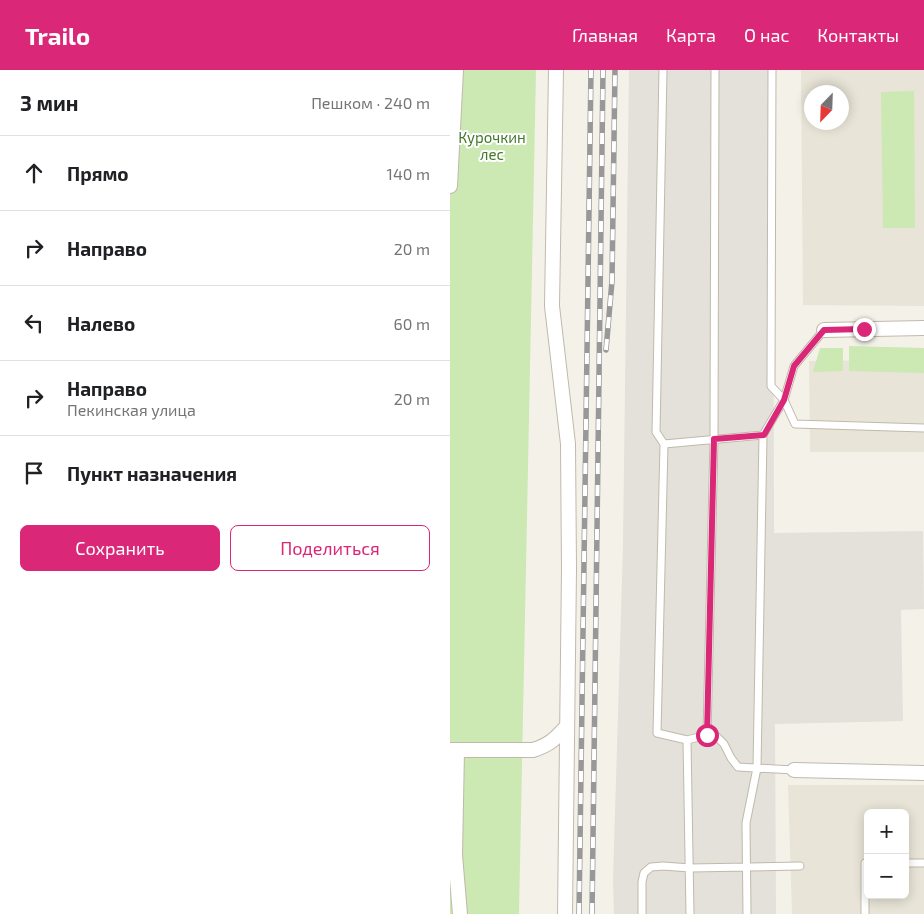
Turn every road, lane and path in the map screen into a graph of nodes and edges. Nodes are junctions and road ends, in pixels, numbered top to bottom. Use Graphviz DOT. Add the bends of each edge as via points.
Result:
graph roads {
  1 [pos="456,70"];
  2 [pos="556,70"];
  3 [pos="663,70"];
  4 [pos="714,70"];
  5 [pos="772,70"];
  6 [pos="450,186"];
  7 [pos="924,328"];
  8 [pos="824,330"];
  9 [pos="784,400"];
  10 [pos="924,428"];
  11 [pos="764,435"];
  12 [pos="714,439"];
  13 [pos="664,444"];
  14 [pos="567,726"];
  15 [pos="707,735"];
  16 [pos="687,740"];
  17 [pos="454,750"];
  18 [pos="757,768"];
  19 [pos="794,770"];
  20 [pos="924,773"];
  21 [pos="909,863"];
  22 [pos="924,863"];
  23 [pos="800,866"];
  24 [pos="690,868"];
  25 [pos="747,868"];
  26 [pos="865,899"];
  27 [pos="460,914"];
  28 [pos="565,914"];
  29 [pos="642,914"];
  30 [pos="690,914"];
  31 [pos="747,914"];
  32 [pos="865,914"];
  1 -- 6 [label="street"];
  2 -- 14 [label="street" via="552,306 568,444"];
  3 -- 13 [label="lane" via="656,432"];
  4 -- 12 [label="lane"];
  5 -- 9 [label="lane" via="771,386"];
  7 -- 8 [label="street"];
  8 -- 9 [label="lane" via="794,366"];
  9 -- 10 [label="lane" via="795,424"];
  9 -- 11 [label="lane"];
  11 -- 12 [label="lane"];
  11 -- 18 [label="lane"];
  12 -- 13 [label="lane"];
  12 -- 15 [label="lane"];
  13 -- 16 [label="lane" via="657,733"];
  14 -- 17 [label="street" via="544,747 533,750"];
  14 -- 28 [label="street"];
  15 -- 16 [label="lane"];
  15 -- 18 [label="lane" via="718,737 738,767"];
  16 -- 24 [label="lane"];
  17 -- 27 [label="street" via="455,855"];
  18 -- 19 [label="lane"];
  18 -- 25 [label="lane" via="746,822"];
  19 -- 20 [label="street"];
  21 -- 22 [label="lane"];
  23 -- 25 [label="lane"];
  24 -- 25 [label="lane"];
  24 -- 29 [label="lane" via="651,867 644,873"];
  24 -- 30 [label="lane"];
  25 -- 31 [label="lane"];
  26 -- 32 [label="lane"];
}
